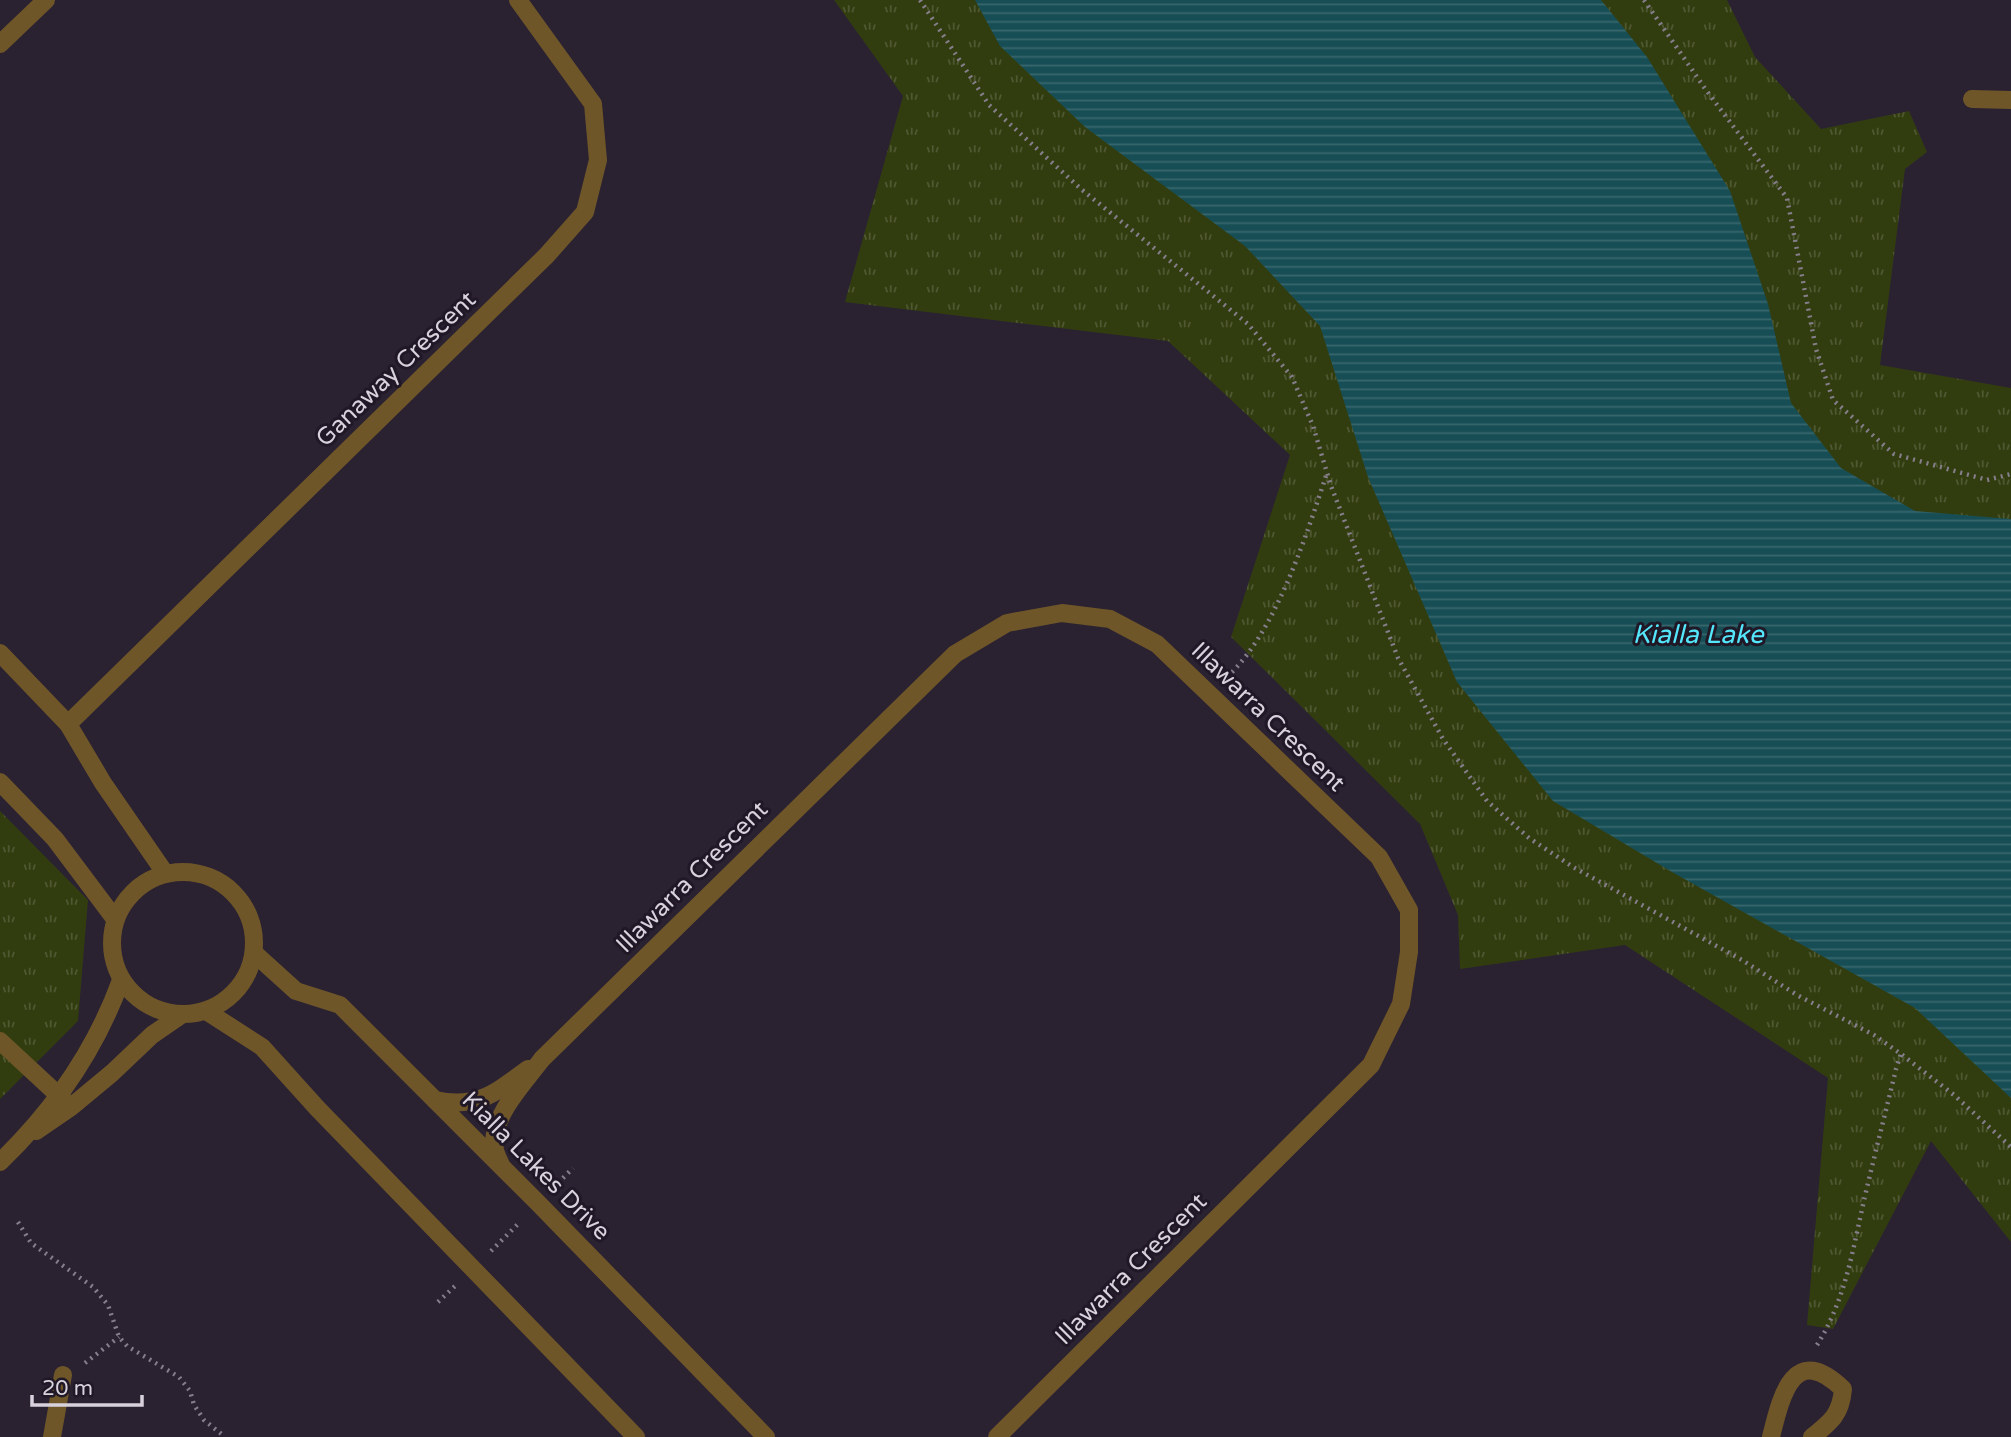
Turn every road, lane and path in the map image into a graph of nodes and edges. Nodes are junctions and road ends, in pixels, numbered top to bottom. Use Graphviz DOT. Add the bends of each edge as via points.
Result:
graph roads {
  1 [pos="46,0"];
  2 [pos="519,0"];
  3 [pos="920,0"];
  4 [pos="1644,0"];
  5 [pos="0,44"];
  6 [pos="1972,99"];
  7 [pos="2011,100"];
  8 [pos="1327,472"];
  9 [pos="2011,474"];
  10 [pos="0,653"];
  11 [pos="1209,694"];
  12 [pos="68,724"];
  13 [pos="0,782"];
  14 [pos="165,873"];
  15 [pos="115,919"];
  16 [pos="254,953"];
  17 [pos="121,980"];
  18 [pos="206,1011"];
  19 [pos="181,1015"];
  20 [pos="0,1041"];
  21 [pos="1902,1054"];
  22 [pos="542,1059"];
  23 [pos="435,1100"];
  24 [pos="64,1102"];
  25 [pos="2011,1147"];
  26 [pos="0,1162"];
  27 [pos="501,1165"];
  28 [pos="573,1168"];
  29 [pos="538,1203"];
  30 [pos="18,1222"];
  31 [pos="473,1269"];
  32 [pos="438,1303"];
  33 [pos="119,1337"];
  34 [pos="63,1375"];
  35 [pos="1797,1375"];
  36 [pos="52,1437"];
  37 [pos="225,1437"];
  38 [pos="636,1437"];
  39 [pos="766,1437"];
  40 [pos="997,1437"];
  41 [pos="1770,1437"];
  42 [pos="1812,1437"];
  1 -- 5 [label="street"];
  2 -- 12 [label="street, Ganaway Crescent" via="593,104 598,160 585,212 547,255"];
  3 -- 8 [label="path" via="989,105 1081,189 1248,324 1292,377"];
  4 -- 9 [label="path" via="1787,198 1816,349 1833,400 1894,454 1987,480"];
  6 -- 7 [label="street"];
  8 -- 11 [label="path" via="1310,524 1263,632 1241,665"];
  8 -- 21 [label="path" via="1398,658 1443,739 1487,801 1529,838 1573,867"];
  10 -- 12 [label="street"];
  11 -- 22 [label="street, Illawarra Crescent" via="1157,644 1110,619 1062,612 1007,623 954,654"];
  11 -- 40 [label="street, Illawarra Crescent" via="1379,857 1409,910 1409,952 1401,1004 1371,1065"];
  12 -- 14 [label="street"];
  13 -- 15 [label="street" via="55,839"];
  14 -- 15 [label="street" via="127,897"];
  14 -- 16 [label="street" via="215,878 236,894 249,915"];
  15 -- 17 [label="street" via="112,956"];
  16 -- 18 [label="street" via="247,976 232,996"];
  16 -- 23 [label="street, Kialla Lakes Drive" via="296,991 340,1005"];
  17 -- 19 [label="street" via="136,999 156,1010"];
  17 -- 24 [label="street"];
  18 -- 19 [label="street"];
  18 -- 31 [label="street" via="262,1047"];
  19 -- 24 [label="street" via="112,1073"];
  20 -- 24 [label="street"];
  21 -- 25 [label="path"];
  21 -- 35 [label="path" via="1838,1304"];
  22 -- 23 [label="street, Illawarra Crescent" via="482,1099 465,1104"];
  22 -- 27 [label="street, Illawarra Crescent" via="500,1118 495,1149"];
  23 -- 27 [label="street, Kialla Lakes Drive"];
  24 -- 26 [label="street"];
  27 -- 29 [label="street, Kialla Lakes Drive"];
  28 -- 29 [label="path"];
  29 -- 31 [label="path"];
  29 -- 39 [label="street, Kialla Lakes Drive"];
  30 -- 33 [label="path" via="31,1243 93,1287 108,1306"];
  31 -- 32 [label="path"];
  31 -- 38 [label="street"];
  33 -- 34 [label="path"];
  33 -- 37 [label="path" via="179,1377 204,1420"];
  34 -- 36 [label="street"];
  35 -- 41 [label="street" via="1786,1385"];
  35 -- 42 [label="street" via="1811,1370 1829,1376 1843,1389 1837,1415"];
}
